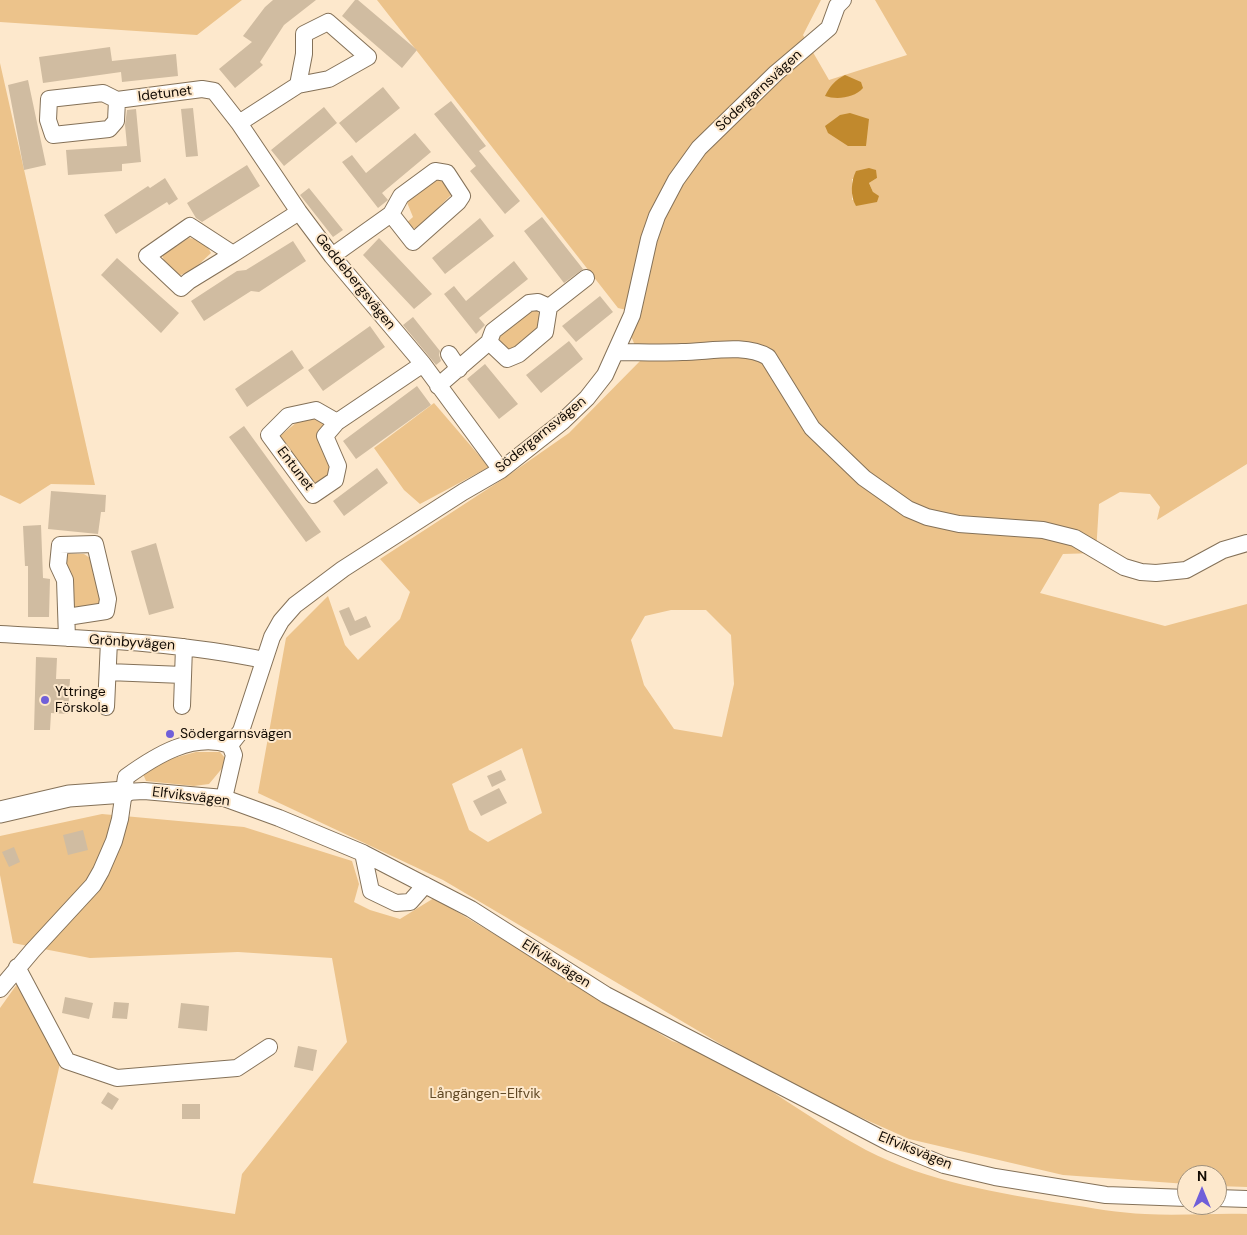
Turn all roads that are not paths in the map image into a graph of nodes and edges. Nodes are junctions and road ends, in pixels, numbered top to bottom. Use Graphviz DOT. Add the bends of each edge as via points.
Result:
graph roads {
  1 [pos="843,0"];
  2 [pos="298,85"];
  3 [pos="214,91"];
  4 [pos="117,100"];
  5 [pos="239,123"];
  6 [pos="299,212"];
  7 [pos="391,214"];
  8 [pos="233,254"];
  9 [pos="332,256"];
  10 [pos="586,278"];
  11 [pos="549,307"];
  12 [pos="489,342"];
  13 [pos="616,352"];
  14 [pos="449,354"];
  15 [pos="423,364"];
  16 [pos="459,369"];
  17 [pos="438,386"];
  18 [pos="338,422"];
  19 [pos="501,470"];
  20 [pos="1247,543"];
  21 [pos="67,617"];
  22 [pos="0,634"];
  23 [pos="67,638"];
  24 [pos="109,641"];
  25 [pos="184,647"];
  26 [pos="264,660"];
  27 [pos="108,672"];
  28 [pos="183,675"];
  29 [pos="182,706"];
  30 [pos="106,707"];
  31 [pos="230,745"];
  32 [pos="124,792"];
  33 [pos="224,798"];
  34 [pos="0,812"];
  35 [pos="363,853"];
  36 [pos="425,885"];
  37 [pos="18,967"];
  38 [pos="0,988"];
  39 [pos="269,1047"];
  40 [pos="1177,1198"];
  41 [pos="1227,1198"];
  42 [pos="1247,1198"];
  1 -- 13 [label="street, Södergarnsvägen" via="837,6 829,28 776,73 699,148 676,180 657,216 632,314"];
  2 -- 2 [label="street" via="328,79 368,57 328,22 304,34"];
  2 -- 5 [label="street"];
  3 -- 4 [label="street, Idetunet" via="202,89"];
  3 -- 5 [label="street, Geddebergsvägen"];
  5 -- 6 [label="street, Geddebergsvägen"];
  6 -- 8 [label="street"];
  6 -- 9 [label="street, Geddebergsvägen"];
  7 -- 7 [label="street" via="401,196 434,171 447,173 462,196 414,242"];
  7 -- 9 [label="street"];
  8 -- 8 [label="street" via="190,226 148,256 180,288"];
  9 -- 15 [label="street, Geddebergsvägen"];
  10 -- 11 [label="street"];
  11 -- 12 [label="street" via="538,302 529,303 493,331"];
  11 -- 12 [label="street" via="545,332 519,354 507,358"];
  12 -- 16 [label="street"];
  13 -- 19 [label="street, Södergarnsvägen" via="605,376 587,398"];
  13 -- 20 [label="street" via="744,349 759,352 768,358 818,434 864,478 927,517 959,524 1043,530 1075,538 1124,567 1141,572 1186,570 1223,550"];
  14 -- 16 [label="street"];
  15 -- 17 [label="street, Geddebergsvägen"];
  15 -- 18 [label="street, Entunet"];
  16 -- 17 [label="street"];
  17 -- 19 [label="street, Geddebergsvägen"];
  18 -- 18 [label="street, Entunet" via="316,410 288,416 269,435 313,495 335,480 338,466 325,436"];
  19 -- 26 [label="street, Södergarnsvägen" via="312,591 281,622"];
  21 -- 21 [label="street" via="106,611 108,599 95,544 60,545 58,565 65,580"];
  21 -- 23 [label="street"];
  22 -- 23 [label="street, Grönbyvägen"];
  23 -- 24 [label="street, Grönbyvägen"];
  24 -- 25 [label="street, Grönbyvägen"];
  24 -- 27 [label="street"];
  25 -- 26 [label="street, Grönbyvägen"];
  25 -- 28 [label="street"];
  26 -- 31 [label="street, Södergarnsvägen" via="241,730"];
  27 -- 28 [label="street"];
  27 -- 30 [label="street"];
  28 -- 29 [label="street"];
  31 -- 32 [label="street" via="218,741 198,742 169,751 126,777"];
  31 -- 33 [label="street" via="234,755"];
  32 -- 33 [label="street, Elfviksvägen"];
  32 -- 34 [label="main road" via="69,796"];
  32 -- 37 [label="street" via="114,841 93,885"];
  33 -- 35 [label="street, Elfviksvägen"];
  35 -- 36 [label="street, Elfviksvägen"];
  35 -- 36 [label="street" via="371,891 396,903 410,902"];
  36 -- 40 [label="street, Elfviksvägen" via="471,909 606,995 914,1154 968,1172 1042,1186 1106,1195"];
  37 -- 38 [label="street"];
  37 -- 39 [label="street" via="68,1061 117,1078 237,1068"];
  41 -- 42 [label="street"];
}
